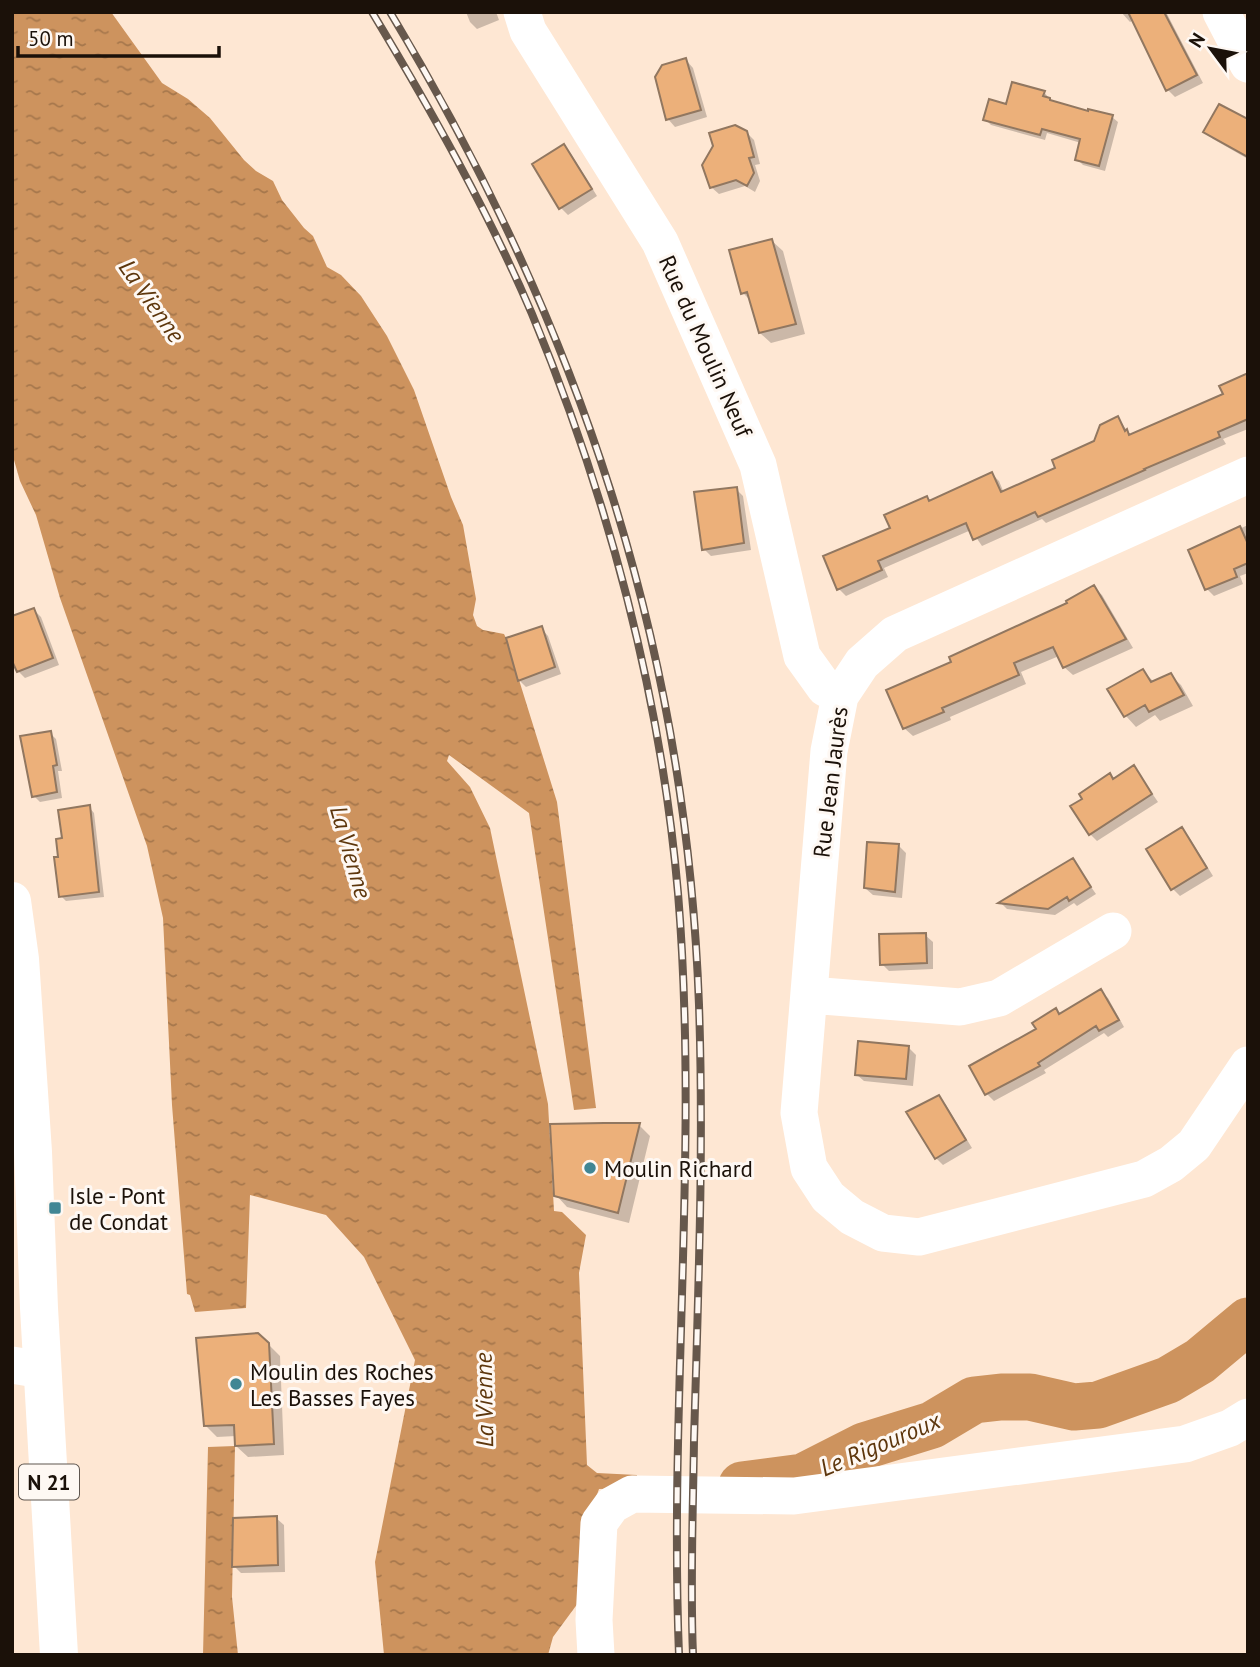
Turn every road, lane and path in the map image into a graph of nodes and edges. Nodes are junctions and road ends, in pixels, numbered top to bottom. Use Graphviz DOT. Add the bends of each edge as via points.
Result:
graph roads {
  1 [pos="522,12"];
  2 [pos="1221,12"];
  3 [pos="1248,64"];
  4 [pos="1248,475"];
  5 [pos="840,696"];
  6 [pos="12,901"];
  7 [pos="1113,931"];
  8 [pos="810,995"];
  9 [pos="1248,1065"];
  10 [pos="27,1368"];
  11 [pos="1248,1417"];
  12 [pos="59,1655"];
  13 [pos="596,1655"];
  1 -- 5 [label="street, Rue du Moulin Neuf" via="528,31 660,242 758,466 802,656 825,688"];
  2 -- 3 [label="street"];
  4 -- 5 [label="street, Rue Jean Jaurès" via="895,634 862,663"];
  5 -- 8 [label="street, Rue Jean Jaurès" via="829,751"];
  6 -- 10 [label="main road, N 21" via="33,1152"];
  7 -- 8 [label="street" via="999,998 960,1007"];
  8 -- 9 [label="street, Rue Jean Jaurès" via="799,1113 809,1168 828,1197 852,1217 883,1233 919,1237 1144,1179 1194,1145"];
  10 -- 12 [label="main road, N 21"];
  11 -- 13 [label="street" via="1185,1444 794,1496 632,1494 612,1505 599,1523"];
}
